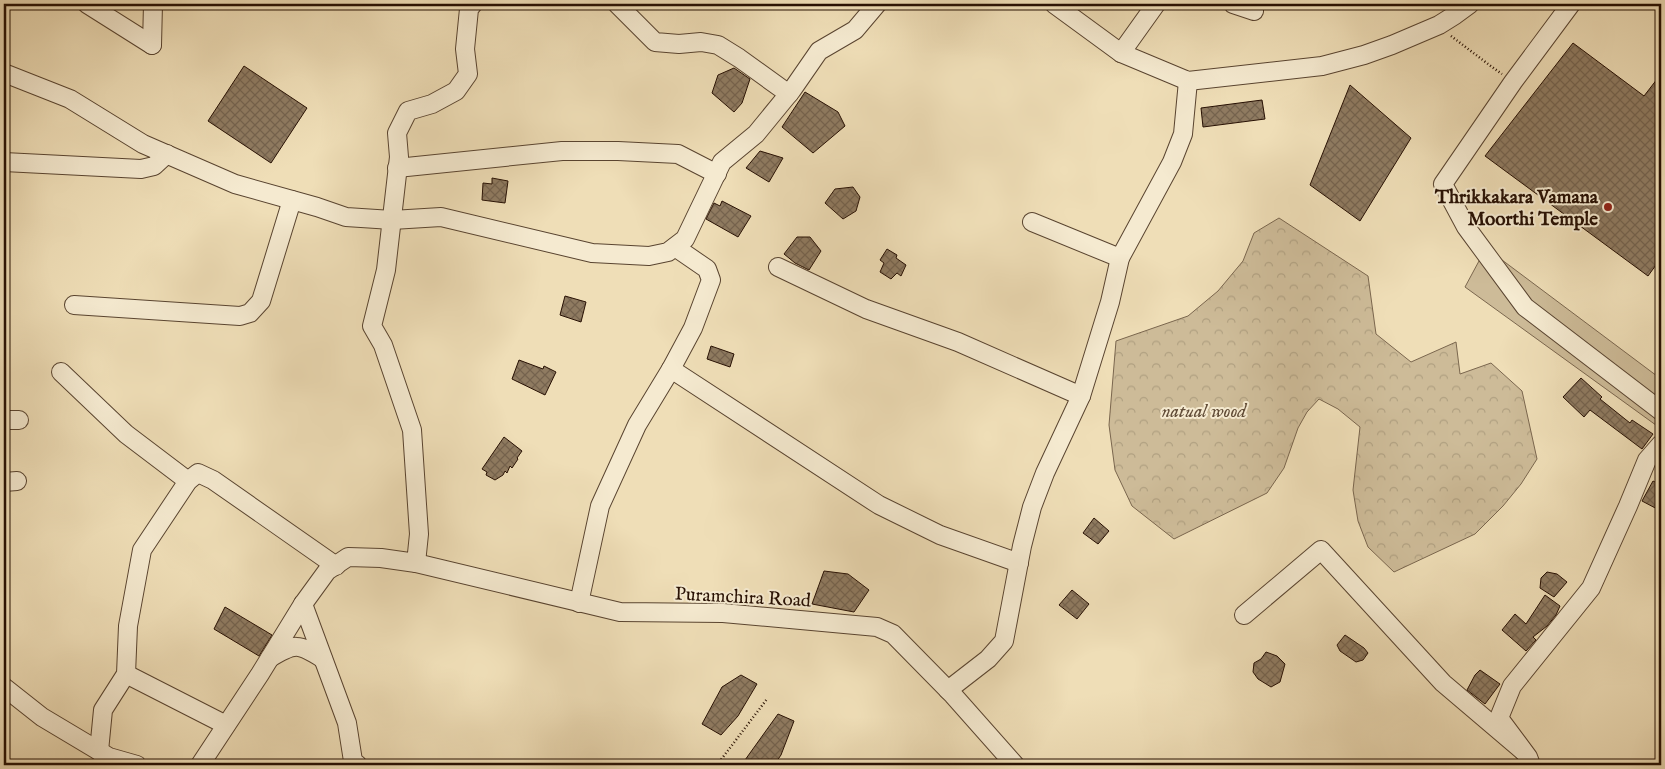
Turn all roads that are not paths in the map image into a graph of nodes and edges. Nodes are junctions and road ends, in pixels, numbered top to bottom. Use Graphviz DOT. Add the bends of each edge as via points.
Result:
graph roads {
  1 [pos="87,4"];
  2 [pos="153,4"];
  3 [pos="473,4"];
  4 [pos="617,4"];
  5 [pos="877,4"];
  6 [pos="1054,4"];
  7 [pos="1156,4"];
  8 [pos="1233,4"];
  9 [pos="1470,4"];
  10 [pos="1571,4"];
  11 [pos="1254,11"];
  12 [pos="1121,53"];
  13 [pos="4,73"];
  14 [pos="1188,81"];
  15 [pos="789,94"];
  16 [pos="167,154"];
  17 [pos="4,162"];
  18 [pos="397,168"];
  19 [pos="717,174"];
  20 [pos="292,200"];
  21 [pos="392,220"];
  22 [pos="1032,222"];
  23 [pos="675,247"];
  24 [pos="1120,258"];
  25 [pos="778,266"];
  26 [pos="74,305"];
  27 [pos="671,370"];
  28 [pos="60,372"];
  29 [pos="1081,396"];
  30 [pos="1661,412"];
  31 [pos="1661,444"];
  32 [pos="188,481"];
  33 [pos="416,563"];
  34 [pos="1019,563"];
  35 [pos="336,566"];
  36 [pos="579,603"];
  37 [pos="303,604"];
  38 [pos="1244,615"];
  39 [pos="269,659"];
  40 [pos="323,659"];
  41 [pos="126,674"];
  42 [pos="4,687"];
  43 [pos="948,690"];
  44 [pos="226,725"];
  45 [pos="99,751"];
  46 [pos="1527,758"];
  47 [pos="137,765"];
  48 [pos="200,765"];
  49 [pos="358,765"];
  50 [pos="1015,765"];
  1 -- 2 [label="street" via="152,45"];
  3 -- 18 [label="street" via="468,9 465,49 468,74 456,91 432,104 408,111 397,133"];
  4 -- 15 [label="street" via="655,42 718,45"];
  5 -- 15 [label="street" via="855,30 819,51"];
  6 -- 12 [label="street"];
  7 -- 12 [label="street"];
  8 -- 11 [label="street"];
  9 -- 14 [label="street" via="1439,25 1342,62"];
  10 -- 30 [label="street" via="1443,184 1466,227 1525,308"];
  12 -- 14 [label="street"];
  13 -- 16 [label="street" via="70,98 143,144"];
  14 -- 24 [label="street" via="1184,134"];
  15 -- 19 [label="street" via="756,134 722,162"];
  16 -- 17 [label="street" via="154,166 141,169"];
  16 -- 20 [label="street" via="236,184"];
  18 -- 19 [label="street" via="562,151 618,151 678,154"];
  18 -- 21 [label="street"];
  19 -- 23 [label="street" via="685,239"];
  20 -- 21 [label="street" via="346,217"];
  20 -- 26 [label="street" via="261,301 250,313 240,316"];
  21 -- 23 [label="street" via="441,217 592,253 649,256"];
  21 -- 33 [label="street" via="386,270 372,326 383,345 412,430 419,534"];
  22 -- 24 [label="street"];
  23 -- 27 [label="street" via="707,269 711,280 693,328"];
  24 -- 29 [label="street"];
  25 -- 29 [label="street" via="866,309 958,342"];
  27 -- 34 [label="street" via="879,505 940,535"];
  27 -- 36 [label="street" via="637,425 600,506"];
  28 -- 32 [label="street" via="126,434"];
  29 -- 34 [label="street" via="1032,508"];
  31 -- 46 [label="street" via="1647,460 1591,588 1512,686 1499,718"];
  32 -- 35 [label="street" via="198,473 213,480"];
  32 -- 41 [label="street" via="142,550 128,626"];
  33 -- 35 [label="street, Puramchira Road" via="348,557"];
  33 -- 36 [label="street, Puramchira Road"];
  34 -- 43 [label="street" via="1004,640 988,659"];
  35 -- 37 [label="street" via="327,571"];
  36 -- 43 [label="street, Puramchira Road" via="620,612 723,613 877,626 893,634"];
  37 -- 39 [label="street"];
  37 -- 40 [label="street"];
  38 -- 46 [label="street" via="1321,550 1443,683"];
  39 -- 40 [label="street" via="290,646 306,648"];
  39 -- 44 [label="street"];
  40 -- 49 [label="street" via="347,723 353,760"];
  41 -- 44 [label="street"];
  41 -- 45 [label="street" via="103,710"];
  42 -- 45 [label="street" via="42,717"];
  43 -- 50 [label="street, Puramchira Road"];
  44 -- 48 [label="street"];
  45 -- 47 [label="street"];
}
